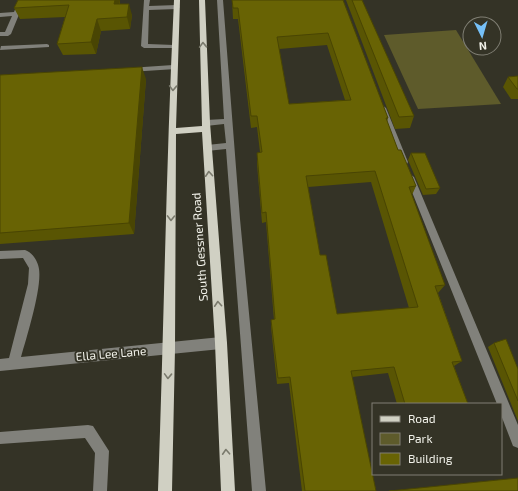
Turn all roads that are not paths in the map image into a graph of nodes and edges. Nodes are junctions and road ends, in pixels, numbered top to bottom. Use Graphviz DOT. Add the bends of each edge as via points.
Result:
graph roads {
  1 [pos="22,0"];
  2 [pos="147,0"];
  3 [pos="202,0"];
  4 [pos="220,0"];
  5 [pos="177,3"];
  6 [pos="146,8"];
  7 [pos="16,14"];
  8 [pos="0,15"];
  9 [pos="4,34"];
  10 [pos="47,46"];
  11 [pos="174,47"];
  12 [pos="0,48"];
  13 [pos="173,67"];
  14 [pos="124,70"];
  15 [pos="379,100"];
  16 [pos="229,121"];
  17 [pos="206,126"];
  18 [pos="172,131"];
  19 [pos="230,146"];
  20 [pos="207,148"];
  21 [pos="0,255"];
  22 [pos="221,343"];
  23 [pos="169,349"];
  24 [pos="14,363"];
  25 [pos="0,365"];
  26 [pos="0,438"];
  27 [pos="518,441"];
  28 [pos="100,491"];
  29 [pos="165,491"];
  30 [pos="228,491"];
  31 [pos="259,491"];
  1 -- 7 [label="street"];
  2 -- 6 [label="street"];
  17 -- 3 [label="main road, South Gessner Road, one-way"];
  4 -- 16 [label="street"];
  5 -- 6 [label="street"];
  5 -- 11 [label="main road"];
  6 -- 11 [label="street" via="144,46"];
  7 -- 8 [label="street"];
  7 -- 9 [label="street"];
  9 -- 12 [label="street"];
  10 -- 12 [label="street"];
  11 -- 13 [label="main road"];
  13 -- 14 [label="street"];
  13 -- 18 [label="main road, one-way"];
  15 -- 27 [label="street"];
  16 -- 17 [label="street"];
  16 -- 19 [label="street"];
  17 -- 18 [label="main road"];
  17 -- 20 [label="main road, South Gessner Road"];
  18 -- 23 [label="main road, one-way"];
  19 -- 20 [label="street"];
  19 -- 31 [label="street"];
  22 -- 20 [label="main road, South Gessner Road, one-way"];
  21 -- 24 [label="street" via="25,254 34,268 27,312"];
  22 -- 23 [label="street, Ella Lee Lane"];
  30 -- 22 [label="main road, South Gessner Road, one-way"];
  23 -- 24 [label="street, Ella Lee Lane"];
  23 -- 29 [label="main road, one-way"];
  24 -- 25 [label="street, Ella Lee Lane"];
  26 -- 28 [label="street" via="88,431 102,451"];
}
